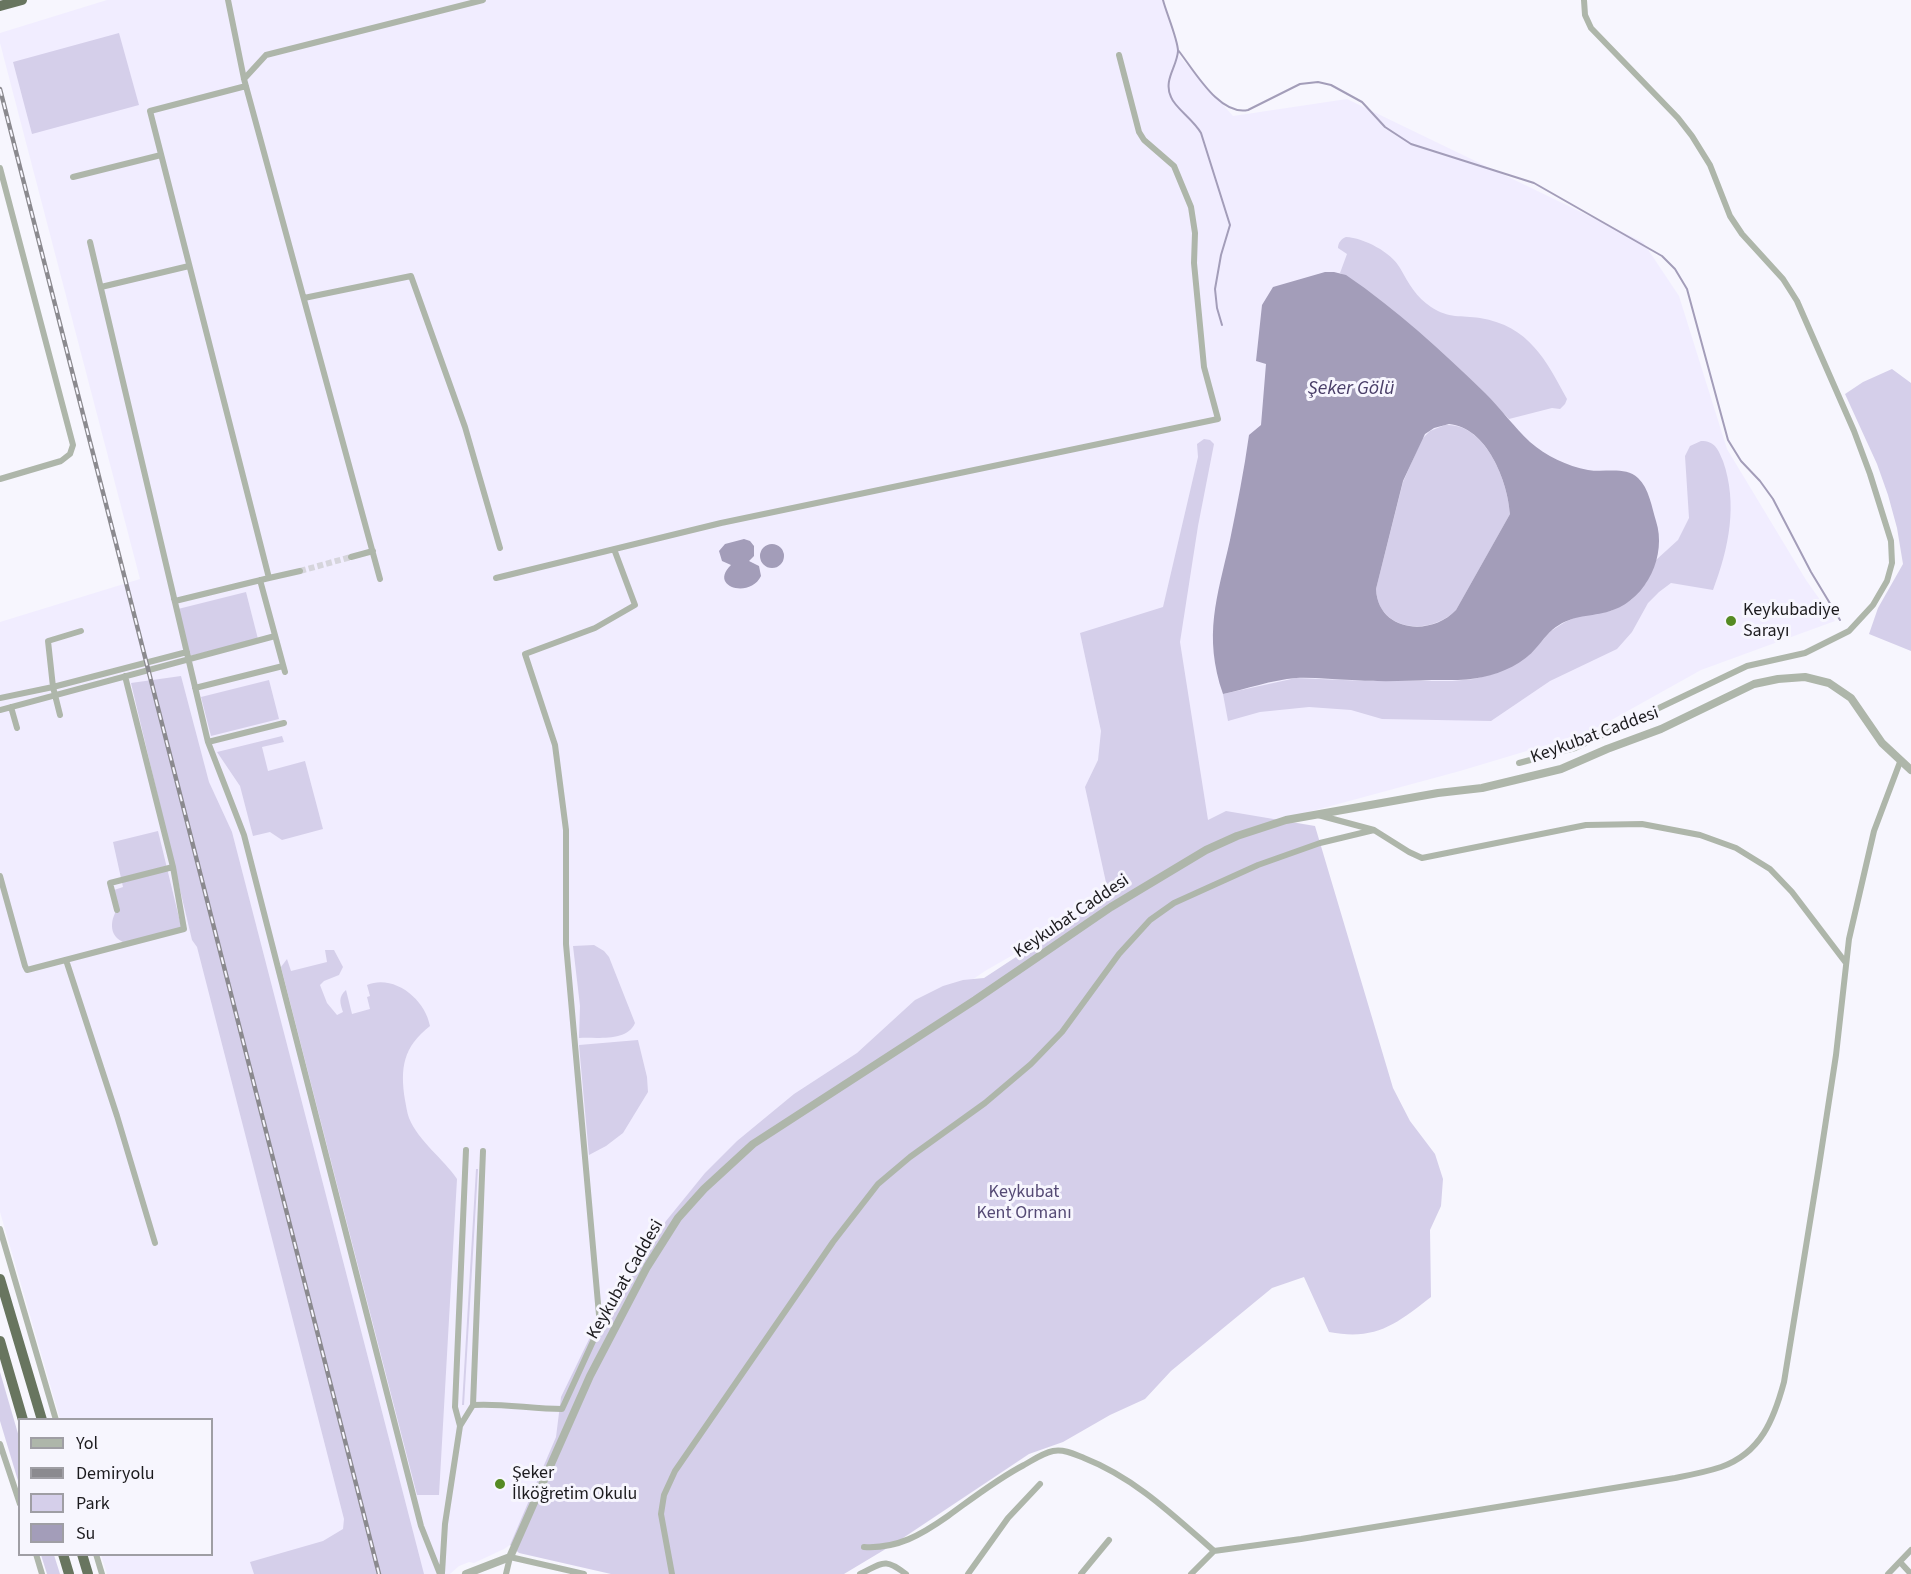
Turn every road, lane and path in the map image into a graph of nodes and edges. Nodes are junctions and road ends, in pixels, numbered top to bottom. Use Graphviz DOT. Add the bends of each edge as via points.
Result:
graph roads {
  1 [pos="22,0"];
  2 [pos="228,0"];
  3 [pos="483,0"];
  4 [pos="1584,0"];
  5 [pos="0,6"];
  6 [pos="1119,55"];
  7 [pos="244,79"];
  8 [pos="246,86"];
  9 [pos="161,155"];
  10 [pos="0,168"];
  11 [pos="73,177"];
  12 [pos="90,242"];
  13 [pos="189,266"];
  14 [pos="101,287"];
  15 [pos="304,298"];
  16 [pos="0,479"];
  17 [pos="500,548"];
  18 [pos="614,549"];
  19 [pos="373,551"];
  20 [pos="351,557"];
  21 [pos="300,571"];
  22 [pos="269,578"];
  23 [pos="496,578"];
  24 [pos="380,579"];
  25 [pos="260,580"];
  26 [pos="174,598"];
  27 [pos="81,631"];
  28 [pos="275,636"];
  29 [pos="187,655"];
  30 [pos="125,676"];
  31 [pos="53,687"];
  32 [pos="195,688"];
  33 [pos="55,695"];
  34 [pos="0,698"];
  35 [pos="11,707"];
  36 [pos="0,710"];
  37 [pos="60,716"];
  38 [pos="284,723"];
  39 [pos="16,728"];
  40 [pos="208,742"];
  41 [pos="1900,762"];
  42 [pos="1519,763"];
  43 [pos="1911,770"];
  44 [pos="1318,815"];
  45 [pos="1374,830"];
  46 [pos="173,867"];
  47 [pos="0,876"];
  48 [pos="117,910"];
  49 [pos="66,960"];
  50 [pos="1846,964"];
  51 [pos="466,1150"];
  52 [pos="483,1151"];
  53 [pos="0,1228"];
  54 [pos="155,1243"];
  55 [pos="0,1279"];
  56 [pos="0,1341"];
  57 [pos="473,1405"];
  58 [pos="576,1407"];
  59 [pos="562,1409"];
  60 [pos="23,1418"];
  61 [pos="42,1418"];
  62 [pos="56,1418"];
  63 [pos="460,1426"];
  64 [pos="0,1447"];
  65 [pos="1040,1484"];
  66 [pos="18,1498"];
  67 [pos="1109,1540"];
  68 [pos="864,1547"];
  69 [pos="1911,1550"];
  70 [pos="1214,1551"];
  71 [pos="37,1556"];
  72 [pos="64,1556"];
  73 [pos="83,1556"];
  74 [pos="97,1556"];
  75 [pos="510,1557"];
  76 [pos="1900,1562"];
  77 [pos="42,1574"];
  78 [pos="69,1574"];
  79 [pos="88,1574"];
  80 [pos="102,1574"];
  81 [pos="441,1574"];
  82 [pos="466,1574"];
  83 [pos="506,1574"];
  84 [pos="584,1574"];
  85 [pos="672,1574"];
  86 [pos="860,1574"];
  87 [pos="906,1574"];
  88 [pos="968,1574"];
  89 [pos="1081,1574"];
  90 [pos="1191,1574"];
  91 [pos="1888,1574"];
  92 [pos="1911,1574"];
  1 -- 5 [label="highway"];
  2 -- 7 [label="street"];
  3 -- 7 [label="street" via="266,55"];
  4 -- 42 [label="street" via="1591,28 1692,136 1710,165 1730,216 1797,301 1870,474 1891,541 1892,563 1873,605 1849,631 1805,653 1747,666 1575,748"];
  6 -- 18 [label="street" via="1139,132 1174,166 1191,207 1204,367 1218,419"];
  7 -- 8 [label="street"];
  8 -- 9 [label="street" via="150,111"];
  8 -- 15 [label="street"];
  9 -- 11 [label="street"];
  9 -- 13 [label="street"];
  10 -- 16 [label="street" via="73,445 61,461"];
  12 -- 14 [label="street"];
  13 -- 14 [label="street"];
  13 -- 22 [label="street"];
  14 -- 26 [label="street"];
  15 -- 17 [label="street" via="411,276 465,427"];
  15 -- 19 [label="street"];
  18 -- 23 [label="street"];
  18 -- 59 [label="street" via="635,605 595,628 525,654 555,745 566,830 566,944 600,1326"];
  19 -- 20 [label="street"];
  19 -- 24 [label="street"];
  21 -- 22 [label="street"];
  22 -- 25 [label="street"];
  25 -- 26 [label="street" via="175,601"];
  25 -- 28 [label="street"];
  26 -- 29 [label="street"];
  27 -- 31 [label="street" via="48,642"];
  28 -- 29 [label="street"];
  28 -- 32 [label="street" via="284,669"];
  29 -- 30 [label="street"];
  29 -- 31 [label="street"];
  29 -- 32 [label="street"];
  30 -- 33 [label="street"];
  30 -- 46 [label="street"];
  31 -- 33 [label="street"];
  31 -- 34 [label="street"];
  32 -- 40 [label="street"];
  33 -- 35 [label="street"];
  33 -- 37 [label="street"];
  35 -- 36 [label="street"];
  35 -- 39 [label="street"];
  38 -- 40 [label="street"];
  40 -- 81 [label="street" via="244,835 421,1526"];
  41 -- 43 [label="street, Keykubat Caddesi"];
  41 -- 44 [label="street, Keykubat Caddesi" via="1851,698 1828,683 1796,677 1754,684 1662,729 1561,769 1482,788"];
  41 -- 50 [label="street" via="1874,831"];
  44 -- 45 [label="street"];
  44 -- 58 [label="street, Keykubat Caddesi" via="1253,830 1196,855 753,1144 704,1189 656,1250"];
  45 -- 50 [label="street" via="1422,858 1586,825 1642,824 1700,835 1736,848 1770,869"];
  45 -- 85 [label="street" via="1278,857 1165,909 1128,944 1076,1015 1031,1064 878,1184 833,1242 675,1471 661,1514"];
  46 -- 48 [label="street" via="110,883"];
  46 -- 49 [label="street" via="184,929"];
  47 -- 49 [label="street" via="26,969"];
  49 -- 54 [label="street"];
  50 -- 70 [label="street" via="1820,1166 1784,1382 1773,1419 1751,1448 1720,1468 1675,1478"];
  51 -- 63 [label="street" via="455,1407"];
  52 -- 57 [label="street"];
  53 -- 62 [label="street"];
  55 -- 61 [label="highway"];
  56 -- 60 [label="highway"];
  57 -- 59 [label="street"];
  57 -- 63 [label="street"];
  58 -- 59 [label="street"];
  58 -- 75 [label="street, Keykubat Caddesi"];
  63 -- 81 [label="street"];
  64 -- 66 [label="street"];
  65 -- 88 [label="street" via="1008,1518"];
  67 -- 89 [label="street"];
  68 -- 70 [label="street" via="888,1547 913,1537 1004,1476 1060,1451 1086,1459 1129,1481"];
  69 -- 76 [label="street"];
  70 -- 90 [label="street"];
  71 -- 77 [label="street"];
  72 -- 78 [label="highway"];
  73 -- 79 [label="highway"];
  74 -- 80 [label="street"];
  75 -- 82 [label="street"];
  75 -- 83 [label="street"];
  75 -- 84 [label="street"];
  76 -- 91 [label="street"];
  76 -- 92 [label="street"];
  86 -- 87 [label="street" via="886,1562"];
}
